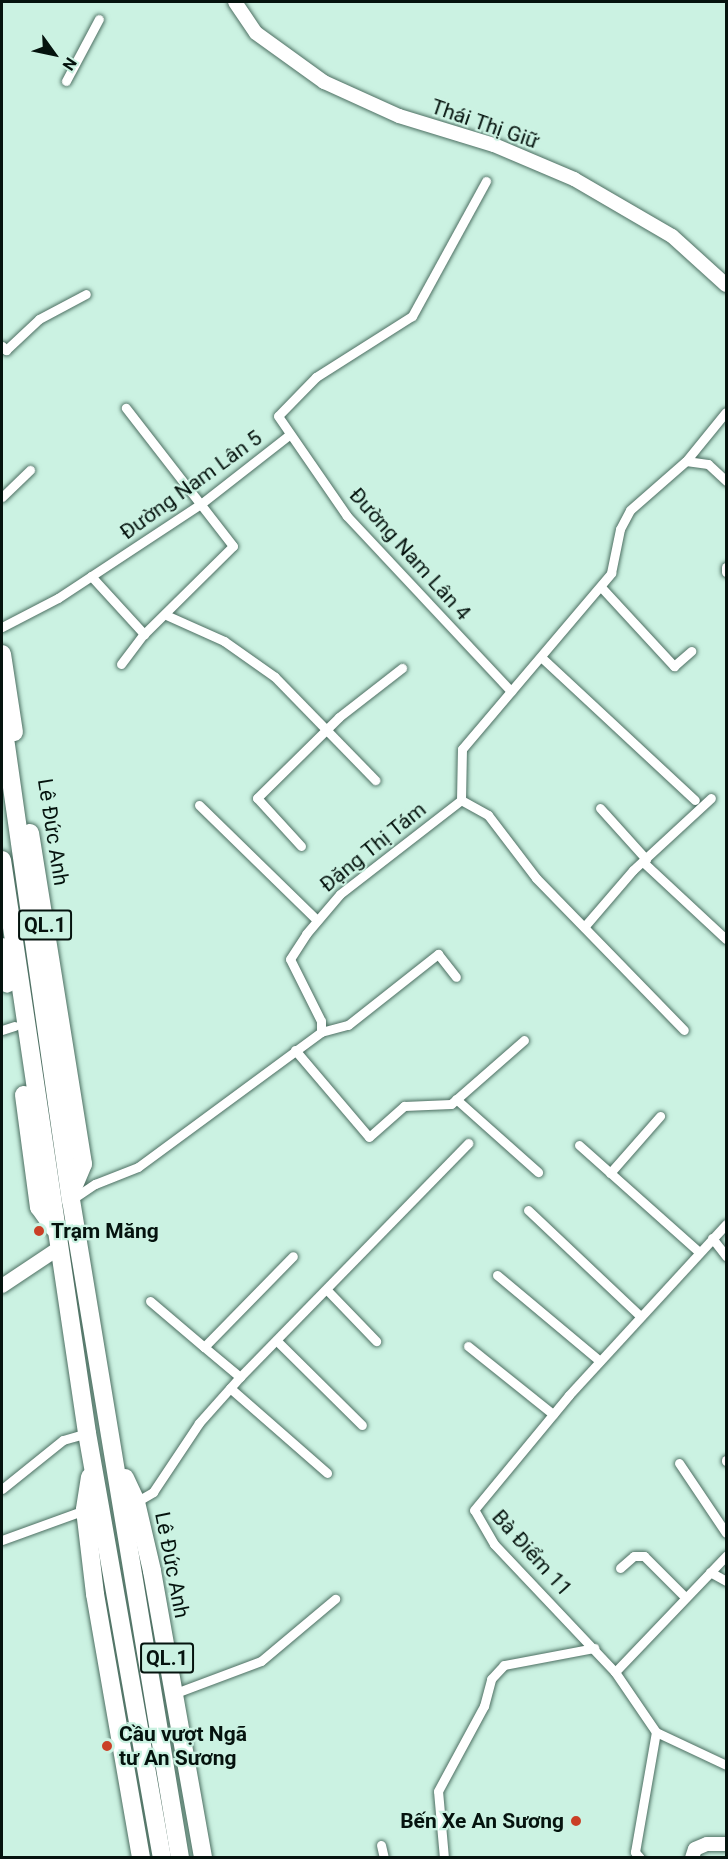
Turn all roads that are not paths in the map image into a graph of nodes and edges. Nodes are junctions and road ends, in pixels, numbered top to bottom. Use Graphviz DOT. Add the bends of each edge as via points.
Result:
graph roads {
  1 [pos="235,2"];
  2 [pos="99,19"];
  3 [pos="66,81"];
  4 [pos="486,181"];
  5 [pos="726,285"];
  6 [pos="86,294"];
  7 [pos="2,346"];
  8 [pos="126,408"];
  9 [pos="726,412"];
  10 [pos="289,435"];
  11 [pos="686,461"];
  12 [pos="30,470"];
  13 [pos="726,481"];
  14 [pos="2,496"];
  15 [pos="202,503"];
  16 [pos="726,567"];
  17 [pos="726,572"];
  18 [pos="91,576"];
  19 [pos="601,587"];
  20 [pos="166,615"];
  21 [pos="2,627"];
  22 [pos="144,634"];
  23 [pos="691,651"];
  24 [pos="2,654"];
  25 [pos="541,657"];
  26 [pos="121,664"];
  27 [pos="402,668"];
  28 [pos="511,691"];
  29 [pos="2,717"];
  30 [pos="325,730"];
  31 [pos="375,780"];
  32 [pos="711,798"];
  33 [pos="461,800"];
  34 [pos="695,800"];
  35 [pos="199,805"];
  36 [pos="600,808"];
  37 [pos="301,846"];
  38 [pos="2,860"];
  39 [pos="644,860"];
  40 [pos="32,880"];
  41 [pos="317,921"];
  42 [pos="584,927"];
  43 [pos="726,939"];
  44 [pos="2,947"];
  45 [pos="456,977"];
  46 [pos="8,1028"];
  47 [pos="684,1030"];
  48 [pos="321,1032"];
  49 [pos="524,1040"];
  50 [pos="296,1050"];
  51 [pos="456,1099"];
  52 [pos="660,1116"];
  53 [pos="468,1143"];
  54 [pos="579,1145"];
  55 [pos="538,1172"];
  56 [pos="610,1173"];
  57 [pos="70,1197"];
  58 [pos="528,1210"];
  59 [pos="726,1224"];
  60 [pos="712,1238"];
  61 [pos="58,1239"];
  62 [pos="699,1252"];
  63 [pos="293,1256"];
  64 [pos="726,1256"];
  65 [pos="497,1275"];
  66 [pos="2,1286"];
  67 [pos="327,1290"];
  68 [pos="150,1301"];
  69 [pos="640,1316"];
  70 [pos="376,1341"];
  71 [pos="278,1342"];
  72 [pos="468,1346"];
  73 [pos="204,1347"];
  74 [pos="600,1360"];
  75 [pos="240,1377"];
  76 [pos="230,1388"];
  77 [pos="553,1414"];
  78 [pos="362,1425"];
  79 [pos="87,1433"];
  80 [pos="93,1463"];
  81 [pos="118,1463"];
  82 [pos="679,1463"];
  83 [pos="327,1473"];
  84 [pos="2,1488"];
  85 [pos="136,1502"];
  86 [pos="85,1510"];
  87 [pos="726,1533"];
  88 [pos="2,1540"];
  89 [pos="726,1556"];
  90 [pos="620,1568"];
  91 [pos="710,1572"];
  92 [pos="726,1581"];
  93 [pos="686,1597"];
  94 [pos="335,1599"];
  95 [pos="594,1648"];
  96 [pos="615,1672"];
  97 [pos="173,1694"];
  98 [pos="656,1732"];
  99 [pos="726,1765"];
  100 [pos="381,1845"];
  101 [pos="726,1845"];
  102 [pos="141,1857"];
  103 [pos="162,1857"];
  104 [pos="180,1857"];
  105 [pos="203,1857"];
  106 [pos="384,1857"];
  107 [pos="444,1857"];
  108 [pos="640,1857"];
  109 [pos="692,1857"];
  1 -- 5 [label="street, Thái Thị Giữ" via="256,33 324,82 399,116 494,146 574,179 672,236"];
  2 -- 3 [label="street"];
  4 -- 10 [label="street, Đường Nam Lân 5" via="412,316 316,377 284,405 278,416"];
  6 -- 7 [label="street" via="39,319 6,350"];
  8 -- 15 [label="street"];
  9 -- 11 [label="street"];
  10 -- 15 [label="street, Đường Nam Lân 5"];
  10 -- 28 [label="street, Đường Nam Lân 4" via="347,516"];
  11 -- 13 [label="street" via="708,464"];
  11 -- 19 [label="street" via="630,510 620,529 611,573"];
  12 -- 14 [label="street"];
  15 -- 18 [label="street, Đường Nam Lân 5"];
  15 -- 20 [label="street" via="233,546"];
  16 -- 17 [label="street"];
  18 -- 21 [label="street, Đường Nam Lân 5"];
  18 -- 22 [label="street"];
  19 -- 23 [label="street" via="674,666"];
  19 -- 25 [label="street"];
  20 -- 22 [label="street"];
  20 -- 30 [label="street" via="224,641 275,677"];
  22 -- 26 [label="street"];
  24 -- 40 [label="highway, Lê Đức Anh / QL.1"];
  25 -- 28 [label="street"];
  25 -- 34 [label="street"];
  27 -- 30 [label="street"];
  28 -- 33 [label="street" via="462,749"];
  29 -- 40 [label="highway, Lê Đức Anh / QL.1"];
  30 -- 31 [label="street"];
  30 -- 37 [label="street" via="255,800"];
  32 -- 39 [label="street"];
  33 -- 41 [label="street, Đặng Thị Tám" via="340,894"];
  33 -- 42 [label="street" via="488,815 536,878"];
  35 -- 41 [label="street"];
  36 -- 39 [label="street"];
  38 -- 61 [label="highway, QL.1"];
  39 -- 42 [label="street"];
  39 -- 43 [label="street"];
  40 -- 57 [label="highway, Lê Đức Anh / QL.1"];
  41 -- 48 [label="street, Đặng Thị Tám" via="290,959 321,1021"];
  42 -- 47 [label="street"];
  44 -- 46 [label="highway, QL.1"];
  45 -- 48 [label="street" via="438,954 348,1024"];
  46 -- 61 [label="highway, QL.1" via="39,1207"];
  48 -- 50 [label="street"];
  49 -- 51 [label="street"];
  50 -- 51 [label="street" via="369,1137 404,1106 418,1109"];
  50 -- 57 [label="street" via="138,1167"];
  51 -- 55 [label="street"];
  52 -- 56 [label="street"];
  53 -- 67 [label="street"];
  54 -- 56 [label="street"];
  56 -- 62 [label="street"];
  57 -- 81 [label="highway, Lê Đức Anh / QL.1"];
  58 -- 69 [label="street"];
  59 -- 60 [label="street, Bà Điểm 11"];
  60 -- 62 [label="street, Bà Điểm 11"];
  60 -- 64 [label="street"];
  61 -- 66 [label="street"];
  61 -- 79 [label="highway, QL.1"];
  62 -- 69 [label="street, Bà Điểm 11"];
  63 -- 73 [label="street"];
  65 -- 74 [label="street"];
  67 -- 70 [label="street"];
  67 -- 71 [label="street"];
  68 -- 73 [label="street"];
  69 -- 74 [label="street, Bà Điểm 11"];
  71 -- 75 [label="street"];
  71 -- 78 [label="street"];
  72 -- 77 [label="street"];
  73 -- 75 [label="street"];
  74 -- 77 [label="street, Bà Điểm 11"];
  75 -- 76 [label="street"];
  76 -- 83 [label="street"];
  76 -- 85 [label="street" via="200,1423 153,1492"];
  77 -- 95 [label="street, Bà Điểm 11" via="474,1510 494,1544"];
  79 -- 80 [label="highway, QL.1"];
  79 -- 84 [label="street" via="63,1440"];
  80 -- 86 [label="highway, QL.1"];
  80 -- 103 [label="highway, QL.1"];
  81 -- 85 [label="highway, Lê Đức Anh / QL.1"];
  81 -- 104 [label="highway, Lê Đức Anh / QL.1"];
  82 -- 87 [label="street"];
  85 -- 97 [label="highway, Lê Đức Anh / QL.1"];
  86 -- 88 [label="street"];
  86 -- 102 [label="highway, QL.1"];
  89 -- 91 [label="street"];
  90 -- 93 [label="street" via="634,1556 644,1556"];
  91 -- 92 [label="street"];
  91 -- 93 [label="street"];
  93 -- 96 [label="street"];
  94 -- 97 [label="street" via="261,1661"];
  95 -- 96 [label="street, Bà Điểm 11"];
  95 -- 107 [label="street" via="504,1665 490,1679 484,1706 438,1791"];
  96 -- 98 [label="street, Bà Điểm 11"];
  97 -- 105 [label="highway, Lê Đức Anh / QL.1"];
  98 -- 99 [label="street"];
  98 -- 108 [label="street" via="635,1852"];
  100 -- 106 [label="street"];
  101 -- 109 [label="street" via="708,1844 695,1849"];
}
